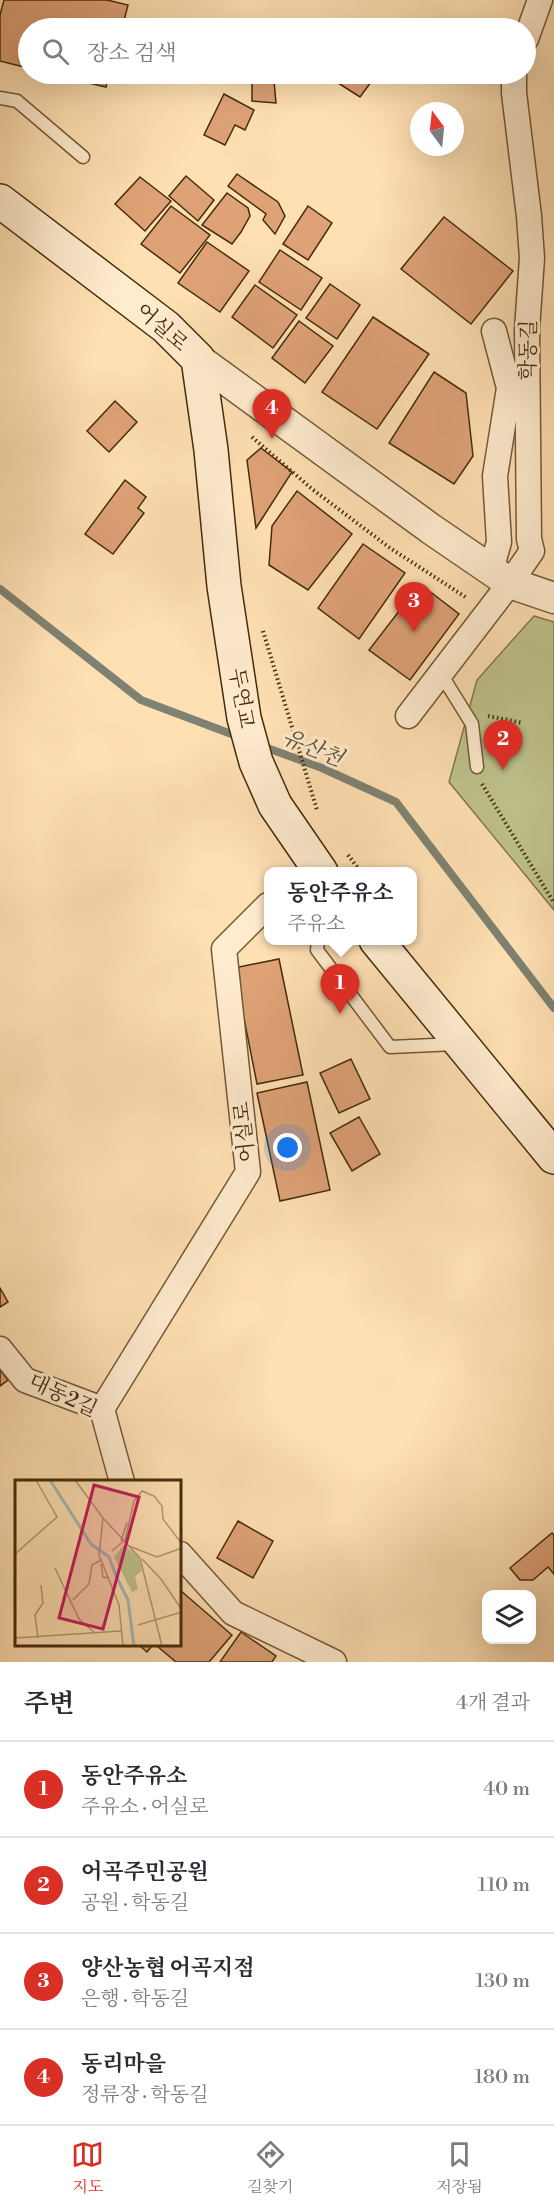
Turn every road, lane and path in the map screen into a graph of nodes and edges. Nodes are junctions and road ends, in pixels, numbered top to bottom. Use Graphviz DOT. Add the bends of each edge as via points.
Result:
graph roads {
  1 [pos="540,0"];
  2 [pos="533,18"];
  3 [pos="514,84"];
  4 [pos="0,98"];
  5 [pos="83,157"];
  6 [pos="0,201"];
  7 [pos="494,331"];
  8 [pos="198,359"];
  9 [pos="247,432"];
  10 [pos="500,576"];
  11 [pos="224,586"];
  12 [pos="554,597"];
  13 [pos="473,601"];
  14 [pos="262,628"];
  15 [pos="441,674"];
  16 [pos="408,716"];
  17 [pos="477,767"];
  18 [pos="319,819"];
  19 [pos="311,867"];
  20 [pos="554,903"];
  21 [pos="264,909"];
  22 [pos="318,945"];
  23 [pos="380,945"];
  24 [pos="459,1044"];
  25 [pos="554,1157"];
  26 [pos="0,1349"];
  27 [pos="102,1409"];
  28 [pos="121,1480"];
  29 [pos="182,1556"];
  30 [pos="334,1662"];
  1 -- 2 [label="street"];
  3 -- 10 [label="street, 학동길" via="532,258 527,341 532,551"];
  4 -- 5 [label="lane" via="17,101"];
  6 -- 8 [label="main road, 어실로" via="166,327"];
  7 -- 10 [label="street" via="509,388 495,476"];
  8 -- 10 [label="street"];
  8 -- 11 [label="main road, 어실로"];
  9 -- 13 [label="path" via="312,489 390,548"];
  10 -- 12 [label="street"];
  10 -- 15 [label="street, 학동길"];
  11 -- 19 [label="main road, 두연교" via="244,718 256,762 274,805"];
  14 -- 18 [label="path"];
  15 -- 16 [label="street, 학동길"];
  15 -- 17 [label="lane" via="472,724"];
  17 -- 20 [label="path" via="478,777"];
  21 -- 27 [label="street, 어실로" via="224,949 248,1172"];
  22 -- 24 [label="lane" via="317,950 390,1047"];
  23 -- 24 [label="main road"];
  24 -- 25 [label="main road"];
  26 -- 27 [label="street, 대동2길" via="25,1380"];
  27 -- 28 [label="street, 대동2길"];
  29 -- 30 [label="street" via="233,1613"];
}
